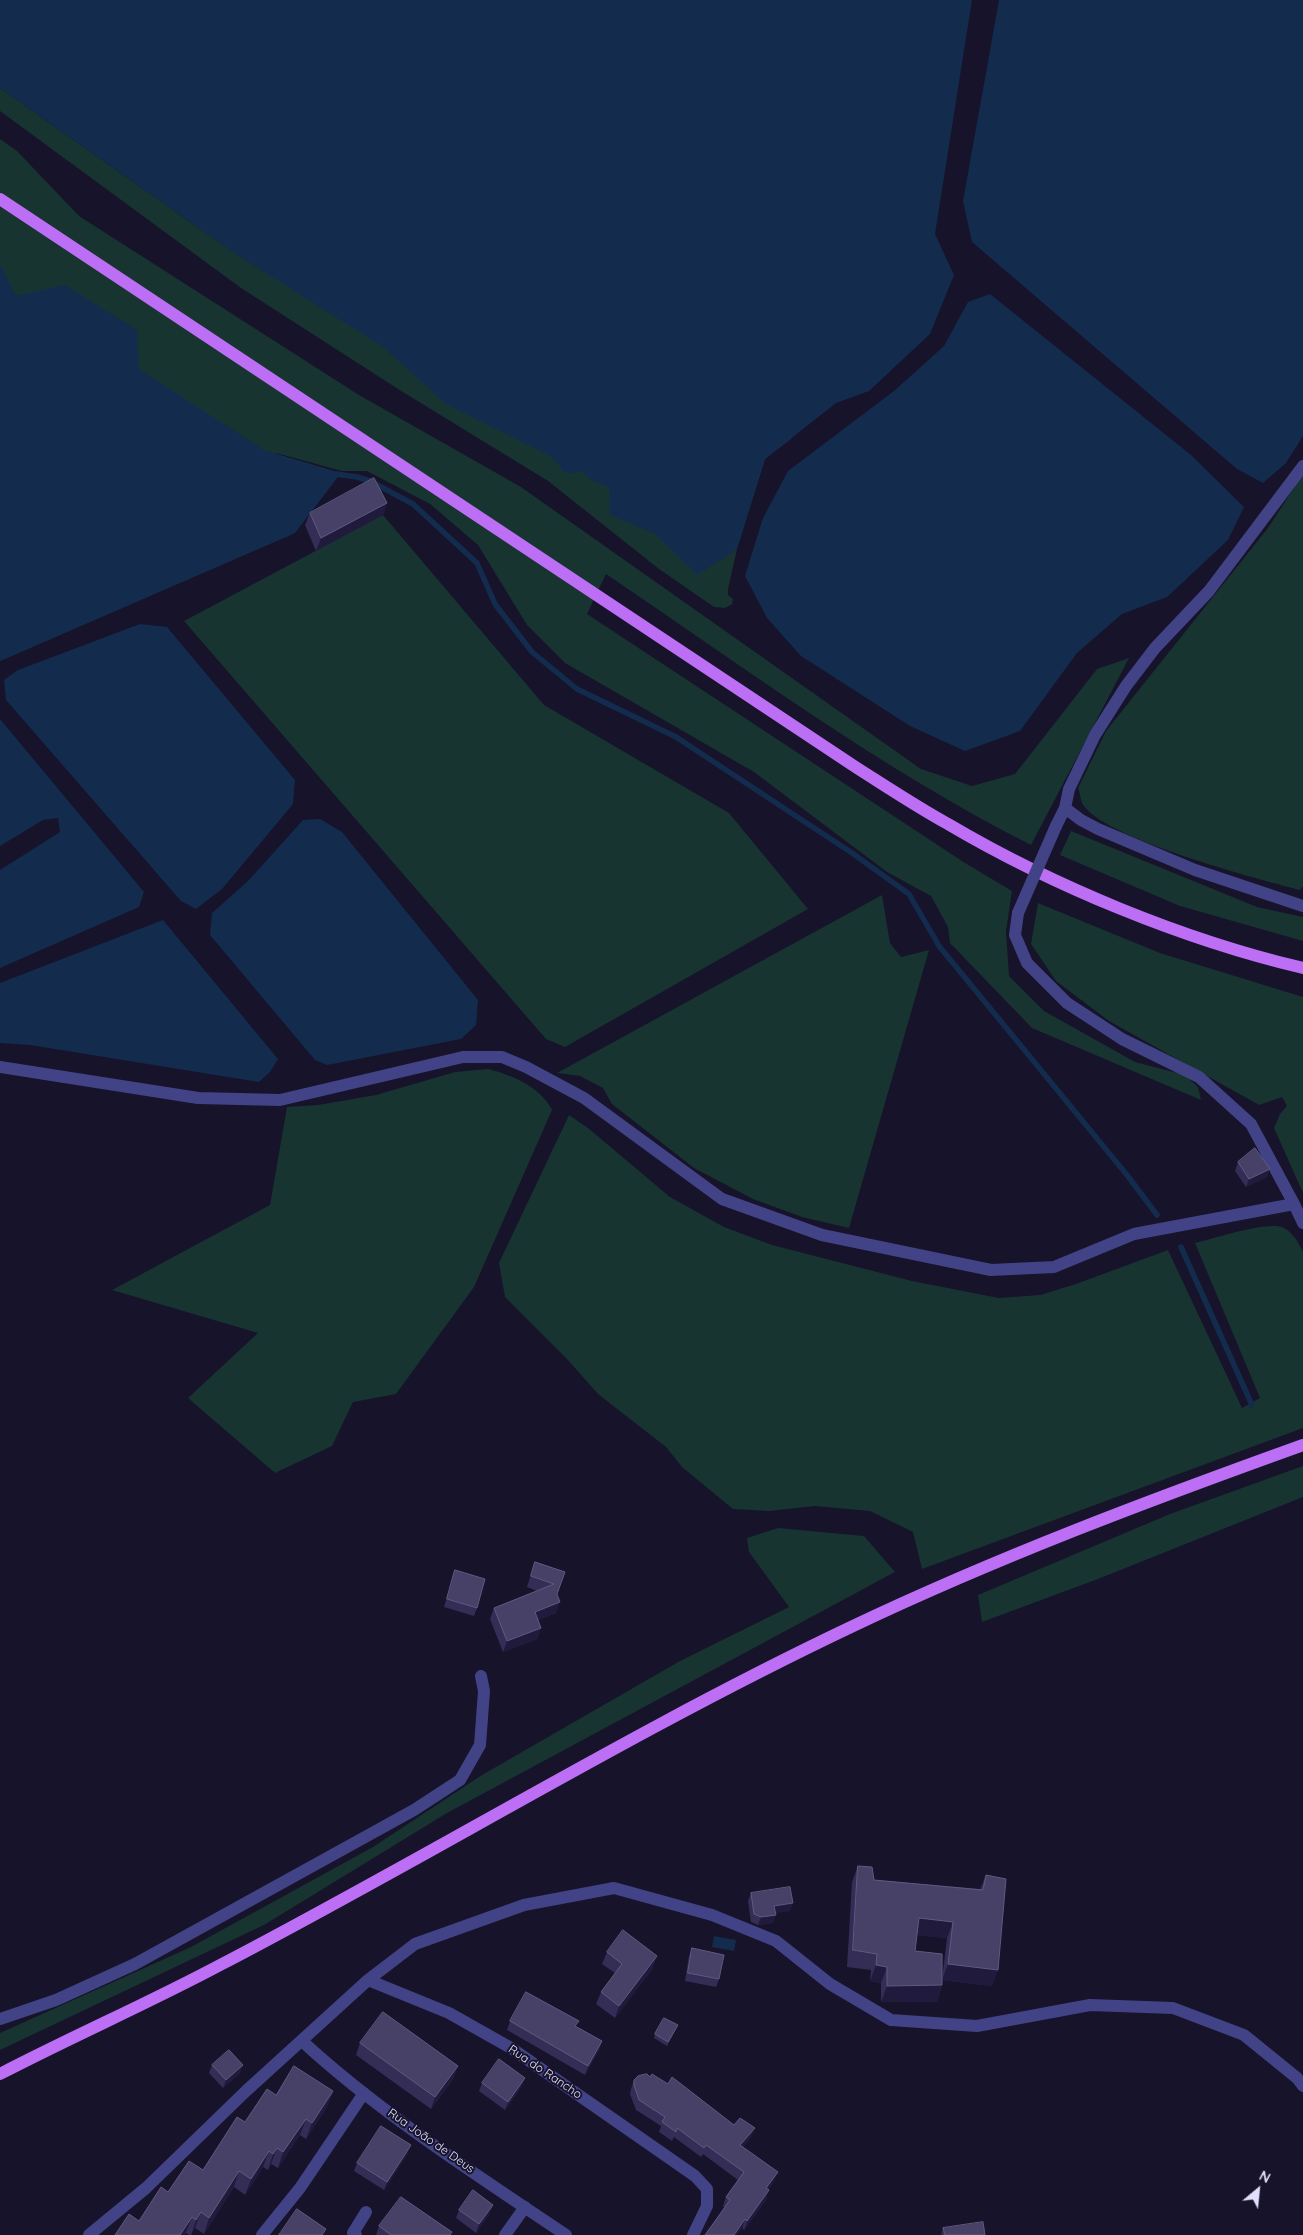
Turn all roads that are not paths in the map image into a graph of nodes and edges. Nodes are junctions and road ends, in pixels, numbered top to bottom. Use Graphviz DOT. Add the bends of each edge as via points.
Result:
graph roads {
  1 [pos="0,199"];
  2 [pos="1303,466"];
  3 [pos="1065,808"];
  4 [pos="1303,906"];
  5 [pos="1303,968"];
  6 [pos="0,1067"];
  7 [pos="1294,1204"];
  8 [pos="1303,1223"];
  9 [pos="1303,1445"];
  10 [pos="481,1676"];
  11 [pos="368,1980"];
  12 [pos="0,2019"];
  13 [pos="302,2041"];
  14 [pos="4,2071"];
  15 [pos="1303,2086"];
  16 [pos="364,2093"];
  17 [pos="525,2208"];
  18 [pos="366,2212"];
  19 [pos="89,2235"];
  20 [pos="262,2235"];
  21 [pos="356,2235"];
  22 [pos="505,2235"];
  23 [pos="566,2235"];
  24 [pos="693,2235"];
  1 -- 5 [label="main road" via="857,768 948,824 1016,861 1122,910 1252,956"];
  2 -- 3 [label="street" via="1208,591 1155,648 1126,686 1095,735"];
  3 -- 4 [label="street" via="1098,829 1186,866"];
  3 -- 7 [label="street, bridge" via="1018,912 1015,935 1027,963 1067,1003 1122,1039 1199,1078 1251,1124"];
  6 -- 7 [label="street" via="198,1098 280,1100 463,1057 502,1057 584,1098 722,1199 822,1235 991,1270 1054,1267 1134,1234"];
  7 -- 8 [label="street"];
  9 -- 14 [label="main road" via="1074,1530 847,1628 695,1705 221,1965"];
  10 -- 12 [label="street" via="484,1691 480,1746 460,1780 414,1810 135,1964 56,2000"];
  11 -- 13 [label="street"];
  11 -- 15 [label="street" via="415,1944 524,1905 614,1888 712,1915 776,1942 830,1984 890,2020 977,2026 1090,2005 1173,2008 1244,2035"];
  11 -- 24 [label="street, Rua do Rancho" via="449,2013 511,2048 695,2176 706,2189 707,2206"];
  13 -- 16 [label="street, Rua João de Deus"];
  13 -- 19 [label="street" via="146,2188"];
  16 -- 17 [label="street, Rua João de Deus"];
  16 -- 20 [label="street" via="300,2188"];
  17 -- 22 [label="street"];
  17 -- 23 [label="street, Rua João de Deus"];
  18 -- 21 [label="street" via="353,2233"];
}
